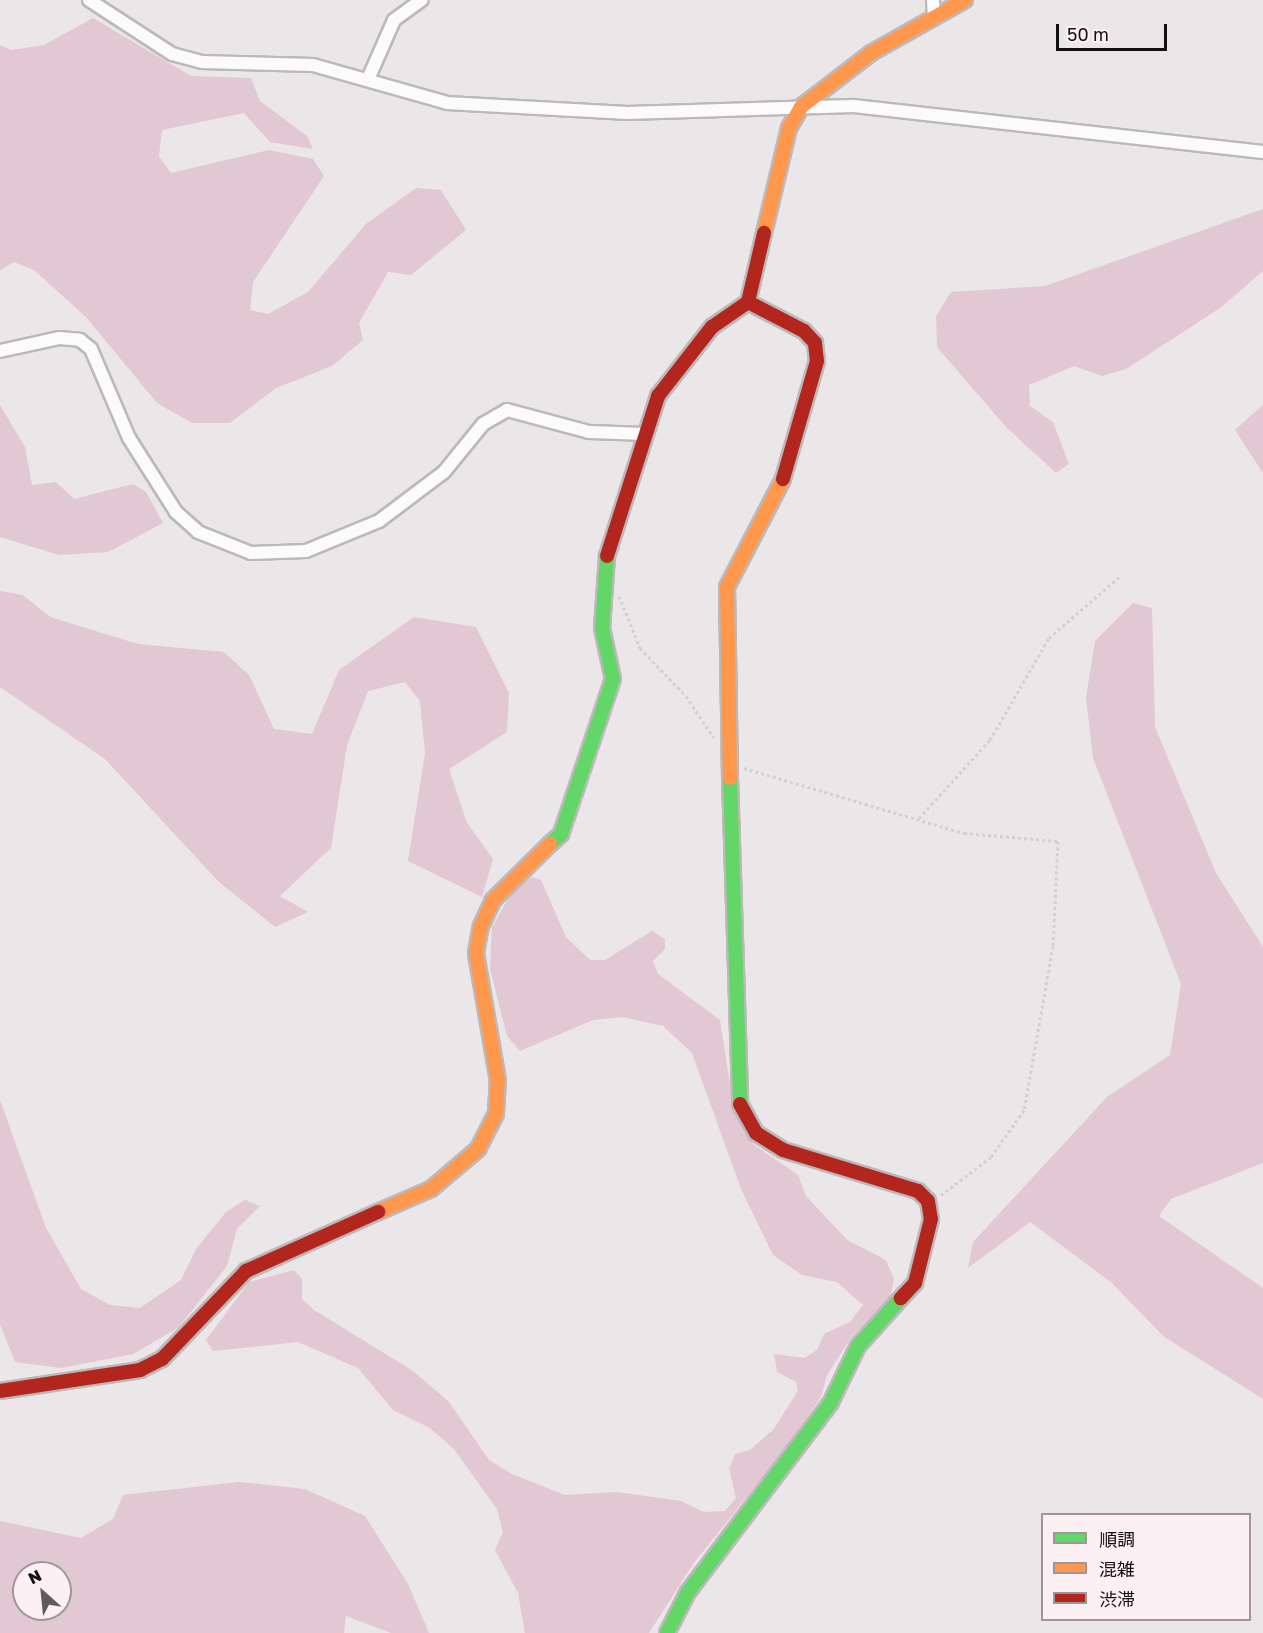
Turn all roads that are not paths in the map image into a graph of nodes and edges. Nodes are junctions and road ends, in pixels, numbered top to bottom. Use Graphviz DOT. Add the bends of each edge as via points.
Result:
graph roads {
  1 [pos="89,0"];
  2 [pos="422,0"];
  3 [pos="933,0"];
  4 [pos="965,0"];
  5 [pos="934,18"];
  6 [pos="369,77"];
  7 [pos="801,107"];
  8 [pos="1263,152"];
  9 [pos="748,302"];
  10 [pos="0,351"];
  11 [pos="644,434"];
  12 [pos="0,1391"];
  13 [pos="667,1633"];
  1 -- 6 [label="street" via="172,54 202,62 313,65"];
  2 -- 6 [label="street" via="394,20"];
  3 -- 5 [label="street"];
  4 -- 5 [label="street"];
  5 -- 7 [label="street" via="871,53"];
  6 -- 7 [label="street" via="447,103 628,112"];
  7 -- 8 [label="street" via="853,106"];
  7 -- 9 [label="street" via="789,128"];
  9 -- 11 [label="street" via="712,327 678,368 658,396"];
  9 -- 13 [label="street" via="804,331 814,344 817,361 782,482 727,587 736,1083 742,1112 756,1133 783,1150 918,1191 928,1201 931,1219 915,1283 858,1346 831,1402 688,1592"];
  10 -- 11 [label="street" via="59,338 80,340 91,349 129,438 176,512 198,532 251,553 306,551 379,521 444,472 483,424 507,410 589,432"];
  11 -- 12 [label="street" via="604,564 602,628 614,678 608,704 561,834 493,900 481,926 476,953 498,1082 496,1114 478,1149 431,1189 246,1270 162,1359 140,1370"];
}
